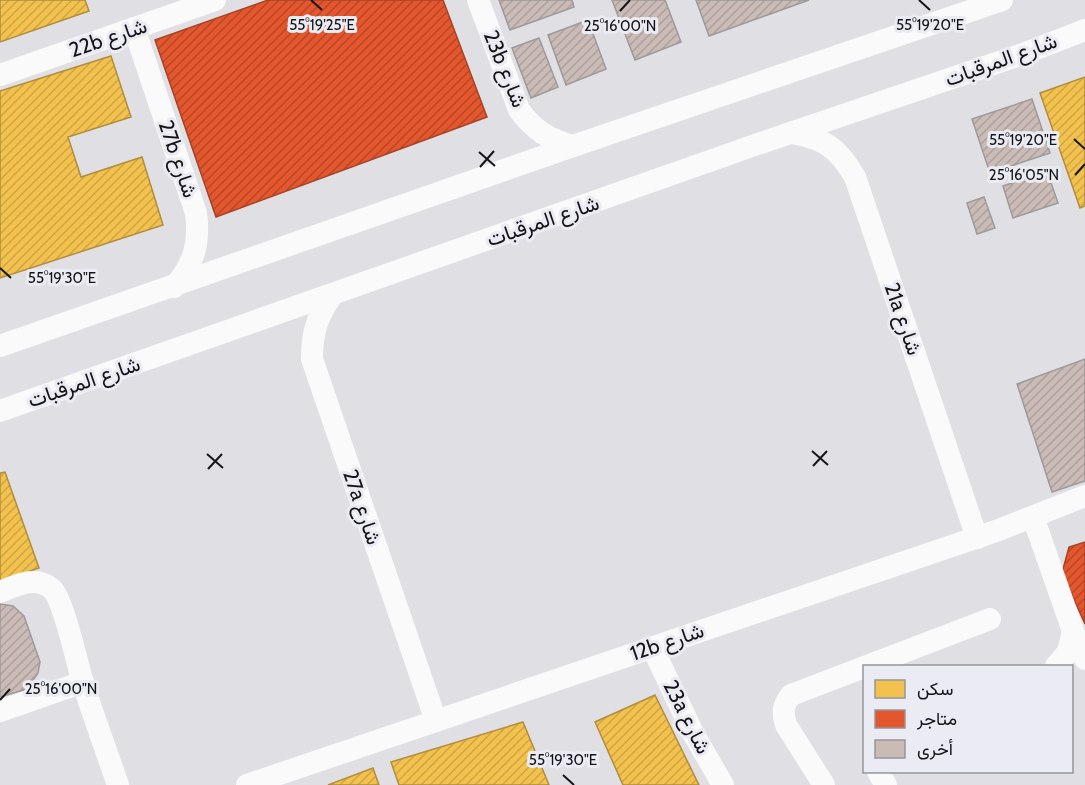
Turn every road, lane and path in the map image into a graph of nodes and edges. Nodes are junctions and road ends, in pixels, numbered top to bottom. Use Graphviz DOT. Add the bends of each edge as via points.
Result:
graph roads {
  1 [pos="215,0"];
  2 [pos="478,0"];
  3 [pos="1002,0"];
  4 [pos="1085,21"];
  5 [pos="134,28"];
  6 [pos="1085,30"];
  7 [pos="1023,54"];
  8 [pos="0,75"];
  9 [pos="792,133"];
  10 [pos="573,146"];
  11 [pos="174,287"];
  12 [pos="332,295"];
  13 [pos="0,346"];
  14 [pos="0,411"];
  15 [pos="1085,496"];
  16 [pos="1033,517"];
  17 [pos="977,538"];
  18 [pos="0,592"];
  19 [pos="990,619"];
  20 [pos="1073,631"];
  21 [pos="652,647"];
  22 [pos="1085,659"];
  23 [pos="868,665"];
  24 [pos="1057,665"];
  25 [pos="863,667"];
  26 [pos="83,682"];
  27 [pos="0,711"];
  28 [pos="436,721"];
  29 [pos="290,778"];
  30 [pos="118,785"];
  31 [pos="247,785"];
  32 [pos="723,785"];
  33 [pos="824,785"];
  1 -- 5 [label="street, 22b شارع"];
  2 -- 10 [label="street, 23b شارع" via="519,110 542,135"];
  3 -- 10 [label="street"];
  4 -- 7 [label="street"];
  5 -- 8 [label="street, 22b شارع"];
  5 -- 11 [label="street, 27b شارع" via="197,221 192,261"];
  6 -- 7 [label="street, شارع المرقبات"];
  7 -- 9 [label="street, شارع المرقبات"];
  9 -- 12 [label="street, شارع المرقبات"];
  9 -- 17 [label="street, 21a شارع" via="812,136 830,146 855,177"];
  10 -- 11 [label="street"];
  11 -- 13 [label="street"];
  12 -- 14 [label="street, شارع المرقبات"];
  12 -- 28 [label="street, 27a شارع" via="319,314 312,336 312,359"];
  15 -- 16 [label="street, 12b شارع"];
  16 -- 17 [label="street, 12b شارع"];
  16 -- 20 [label="street"];
  17 -- 21 [label="street, 12b شارع"];
  18 -- 26 [label="street" via="34,582 57,594"];
  19 -- 23 [label="street"];
  20 -- 22 [label="street"];
  20 -- 24 [label="street" via="1068,652"];
  21 -- 28 [label="street, 12b شارع"];
  21 -- 32 [label="street, 23a شارع"];
  25 -- 33 [label="street" via="791,694 784,703 782,714 786,724"];
  26 -- 27 [label="street"];
  26 -- 30 [label="street"];
  28 -- 29 [label="street, 12b شارع"];
  29 -- 31 [label="street, 12b شارع"];
}
